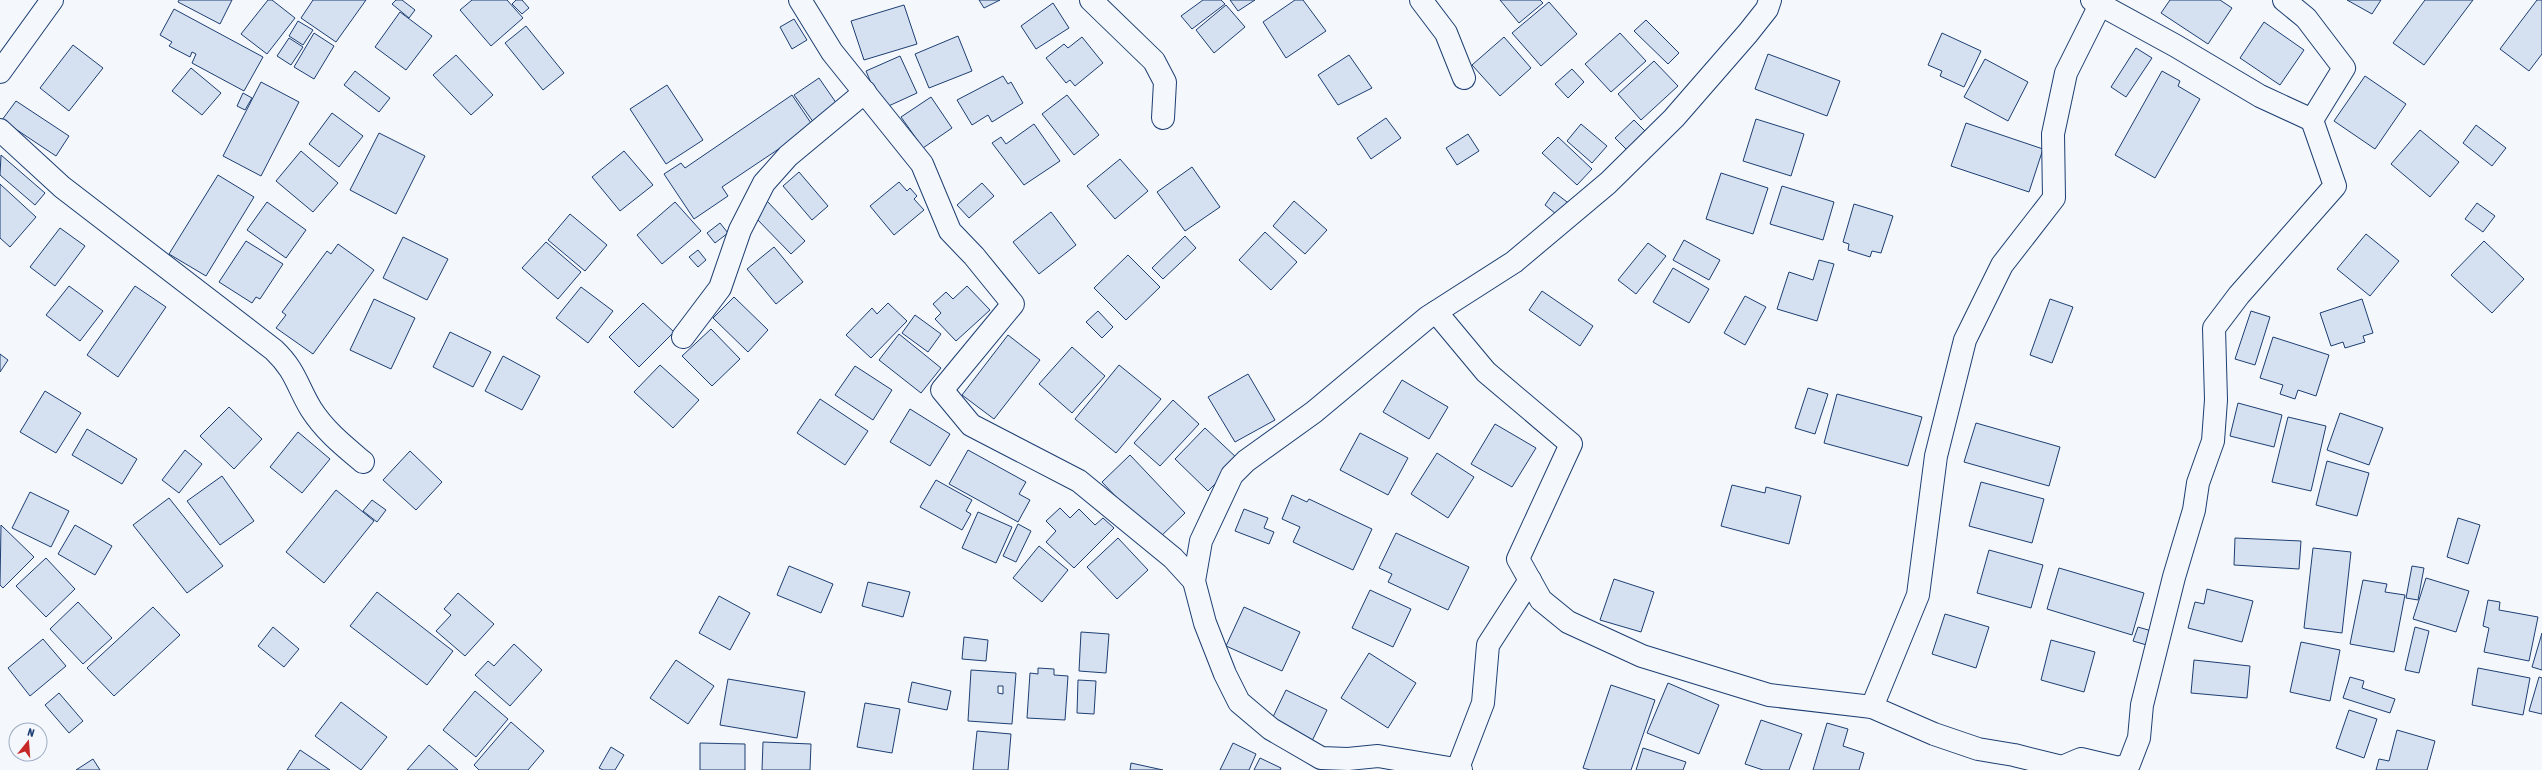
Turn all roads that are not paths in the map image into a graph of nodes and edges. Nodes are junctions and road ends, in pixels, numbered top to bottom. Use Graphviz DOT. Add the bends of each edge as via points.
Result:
graph roads {
  1 [pos="800,0"];
  2 [pos="1092,0"];
  3 [pos="1421,0"];
  4 [pos="1770,0"];
  5 [pos="2284,0"];
  6 [pos="45,2"];
  7 [pos="2096,2"];
  8 [pos="0,72"];
  9 [pos="1464,78"];
  10 [pos="865,92"];
  11 [pos="1163,118"];
  12 [pos="2312,120"];
  13 [pos="0,130"];
  14 [pos="1436,312"];
  15 [pos="683,338"];
  16 [pos="363,462"];
  17 [pos="1201,541"];
  18 [pos="1173,558"];
  19 [pos="1530,580"];
  20 [pos="1194,581"];
  21 [pos="1872,706"];
  22 [pos="1459,769"];
  1 -- 10 [label="street" via="832,52"];
  2 -- 11 [label="street" via="1154,61 1165,82"];
  3 -- 9 [label="street" via="1446,33"];
  4 -- 14 [label="street" via="1767,9 1748,33 1674,118 1608,183 1514,262"];
  5 -- 12 [label="street" via="2306,18 2344,68"];
  6 -- 8 [label="street"];
  7 -- 12 [label="street" via="2260,96"];
  7 -- 21 [label="street" via="2066,73 2053,134 2054,198 2002,265 1965,340 1936,456 1918,594"];
  10 -- 15 [label="street" via="788,156 764,183 740,230 720,288"];
  10 -- 18 [label="street" via="922,164 950,231 1013,304 942,390 971,425 1079,481"];
  12 -- 21 [label="street" via="2335,186 2239,295 2214,328 2216,400 2213,442 2198,483 2194,510 2174,577 2142,705 2139,738 2129,764 2119,768 2081,759 2062,767 2014,754 1978,749 1934,734"];
  13 -- 16 [label="street" via="62,187 274,350 288,363 311,409 325,428"];
  14 -- 17 [label="street" via="1390,347 1314,412 1246,461 1232,475"];
  14 -- 19 [label="street" via="1486,372 1571,444 1518,559"];
  17 -- 18 [label="street"];
  17 -- 20 [label="street"];
  18 -- 20 [label="street"];
  19 -- 21 [label="street" via="1541,600 1568,622 1642,656 1769,695"];
  19 -- 22 [label="street" via="1488,646 1483,703"];
  20 -- 22 [label="street" via="1205,623 1239,702 1270,729 1321,758 1378,756"];
}
